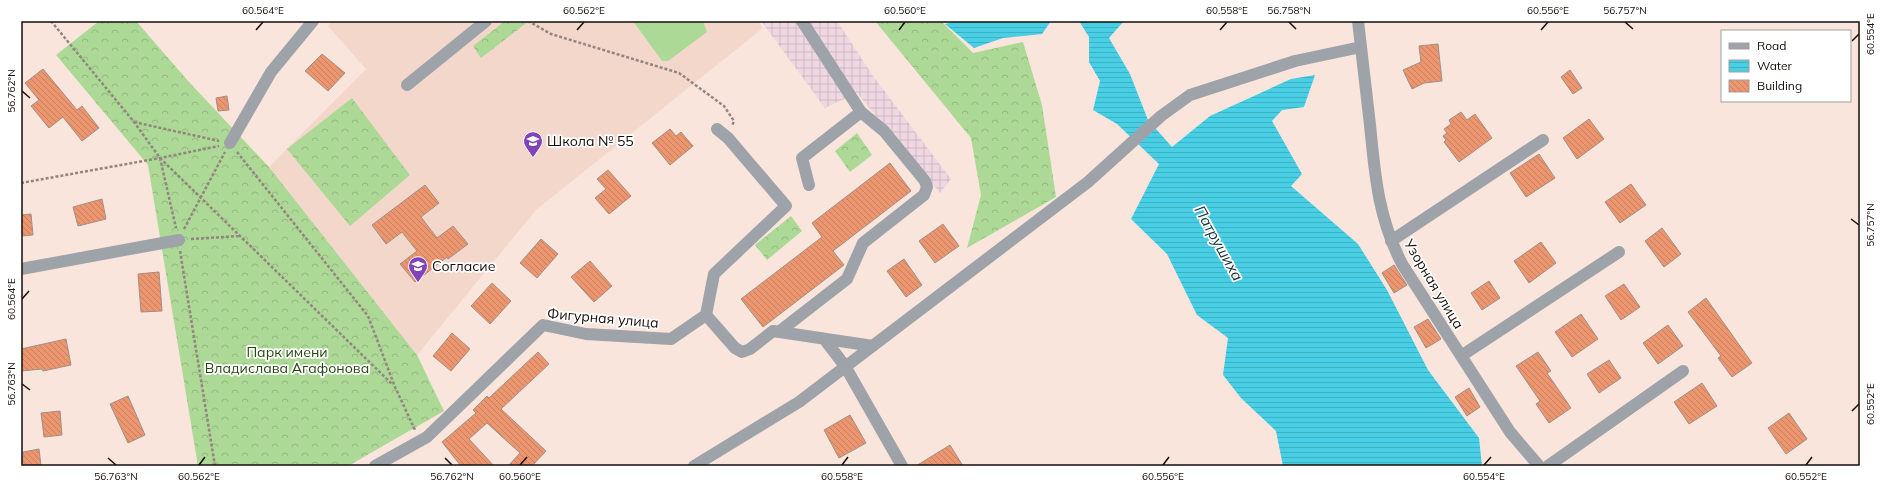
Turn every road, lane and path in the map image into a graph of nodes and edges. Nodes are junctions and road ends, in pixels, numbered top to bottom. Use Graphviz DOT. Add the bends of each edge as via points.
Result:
graph roads {
  1 [pos="313,21"];
  2 [pos="486,21"];
  3 [pos="528,21"];
  4 [pos="802,21"];
  5 [pos="1358,21"];
  6 [pos="1361,47"];
  7 [pos="406,85"];
  8 [pos="862,112"];
  9 [pos="134,122"];
  10 [pos="717,129"];
  11 [pos="728,138"];
  12 [pos="1542,140"];
  13 [pos="230,143"];
  14 [pos="160,158"];
  15 [pos="21,183"];
  16 [pos="809,185"];
  17 [pos="201,198"];
  18 [pos="240,236"];
  19 [pos="179,240"];
  20 [pos="1391,241"];
  21 [pos="1619,252"];
  22 [pos="21,270"];
  23 [pos="706,315"];
  24 [pos="780,331"];
  25 [pos="825,340"];
  26 [pos="873,346"];
  27 [pos="1461,356"];
  28 [pos="845,366"];
  29 [pos="1683,371"];
  30 [pos="395,387"];
  31 [pos="420,441"];
  32 [pos="375,466"];
  33 [pos="694,466"];
  34 [pos="902,466"];
  35 [pos="1539,466"];
  36 [pos="1548,466"];
  1 -- 13 [label="street" via="271,72"];
  2 -- 7 [label="street"];
  3 -- 11 [label="path" via="551,34 679,73 724,106 734,121"];
  4 -- 8 [label="street"];
  5 -- 6 [label="street, Узорная улица"];
  6 -- 20 [label="street, Узорная улица" via="1376,182 1382,215"];
  6 -- 26 [label="street" via="1295,61 1190,95 1161,116 1088,182"];
  8 -- 16 [label="street" via="802,158"];
  8 -- 24 [label="street" via="884,131 906,156 925,180 926,191 863,243 848,279"];
  9 -- 13 [label="path"];
  10 -- 11 [label="street"];
  11 -- 23 [label="street" via="786,206 714,274"];
  12 -- 20 [label="street"];
  13 -- 14 [label="path"];
  13 -- 17 [label="path"];
  13 -- 30 [label="path" via="368,316"];
  14 -- 15 [label="path"];
  14 -- 17 [label="path"];
  17 -- 18 [label="path"];
  17 -- 19 [label="path"];
  18 -- 19 [label="path"];
  18 -- 30 [label="path"];
  19 -- 22 [label="street"];
  20 -- 27 [label="street, Узорная улица" via="1402,264"];
  21 -- 27 [label="street"];
  23 -- 24 [label="street" via="735,348 742,352 750,349 773,331"];
  23 -- 31 [label="street, Фигурная улица" via="671,339 586,334 543,325"];
  24 -- 25 [label="street"];
  25 -- 26 [label="street"];
  25 -- 28 [label="street"];
  26 -- 28 [label="street"];
  27 -- 35 [label="street, Узорная улица" via="1510,432"];
  28 -- 33 [label="street" via="799,402"];
  28 -- 34 [label="street"];
  29 -- 36 [label="street"];
  30 -- 31 [label="path"];
  31 -- 32 [label="street, Фигурная улица"];
}
